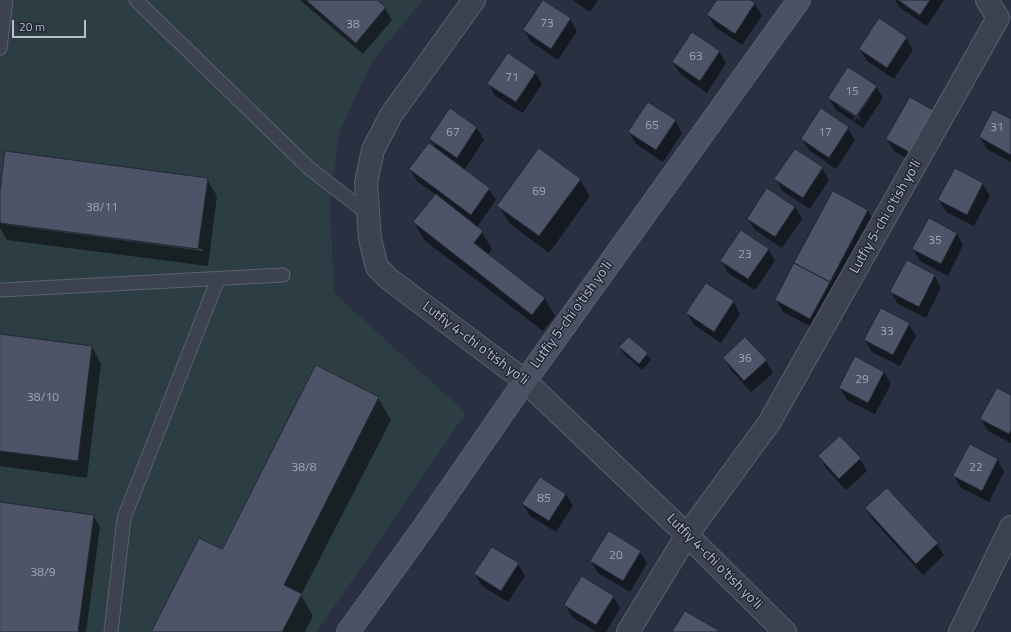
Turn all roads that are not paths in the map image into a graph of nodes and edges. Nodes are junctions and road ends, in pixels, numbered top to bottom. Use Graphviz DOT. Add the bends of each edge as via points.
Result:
graph roads {
  1 [pos="6,0"];
  2 [pos="136,0"];
  3 [pos="474,0"];
  4 [pos="799,0"];
  5 [pos="987,0"];
  6 [pos="0,48"];
  7 [pos="368,213"];
  8 [pos="283,275"];
  9 [pos="218,279"];
  10 [pos="0,290"];
  11 [pos="525,381"];
  12 [pos="1011,527"];
  13 [pos="687,535"];
  14 [pos="111,632"];
  15 [pos="348,632"];
  16 [pos="628,632"];
  17 [pos="785,632"];
  18 [pos="960,632"];
  1 -- 6 [label="lane"];
  2 -- 7 [label="lane" via="310,168"];
  3 -- 7 [label="street, Lutfiy 4-chi o'tish yo'li" via="391,115 373,150 366,183"];
  4 -- 11 [label="street, Lutfiy 5-chi o'tish yo'li"];
  5 -- 13 [label="street, Lutfiy 5-chi o'tish yo'li" via="998,18 769,423"];
  7 -- 11 [label="street, Lutfiy 4-chi o'tish yo'li" via="370,239 377,267 389,280"];
  8 -- 9 [label="lane"];
  9 -- 10 [label="lane"];
  9 -- 14 [label="lane" via="124,518"];
  11 -- 13 [label="street, Lutfiy 4-chi o'tish yo'li"];
  11 -- 15 [label="street, Lutfiy 5-chi o'tish yo'li"];
  12 -- 18 [label="street"];
  13 -- 16 [label="street, Lutfiy 5-chi o'tish yo'li"];
  13 -- 17 [label="street, Lutfiy 4-chi o'tish yo'li"];
}
